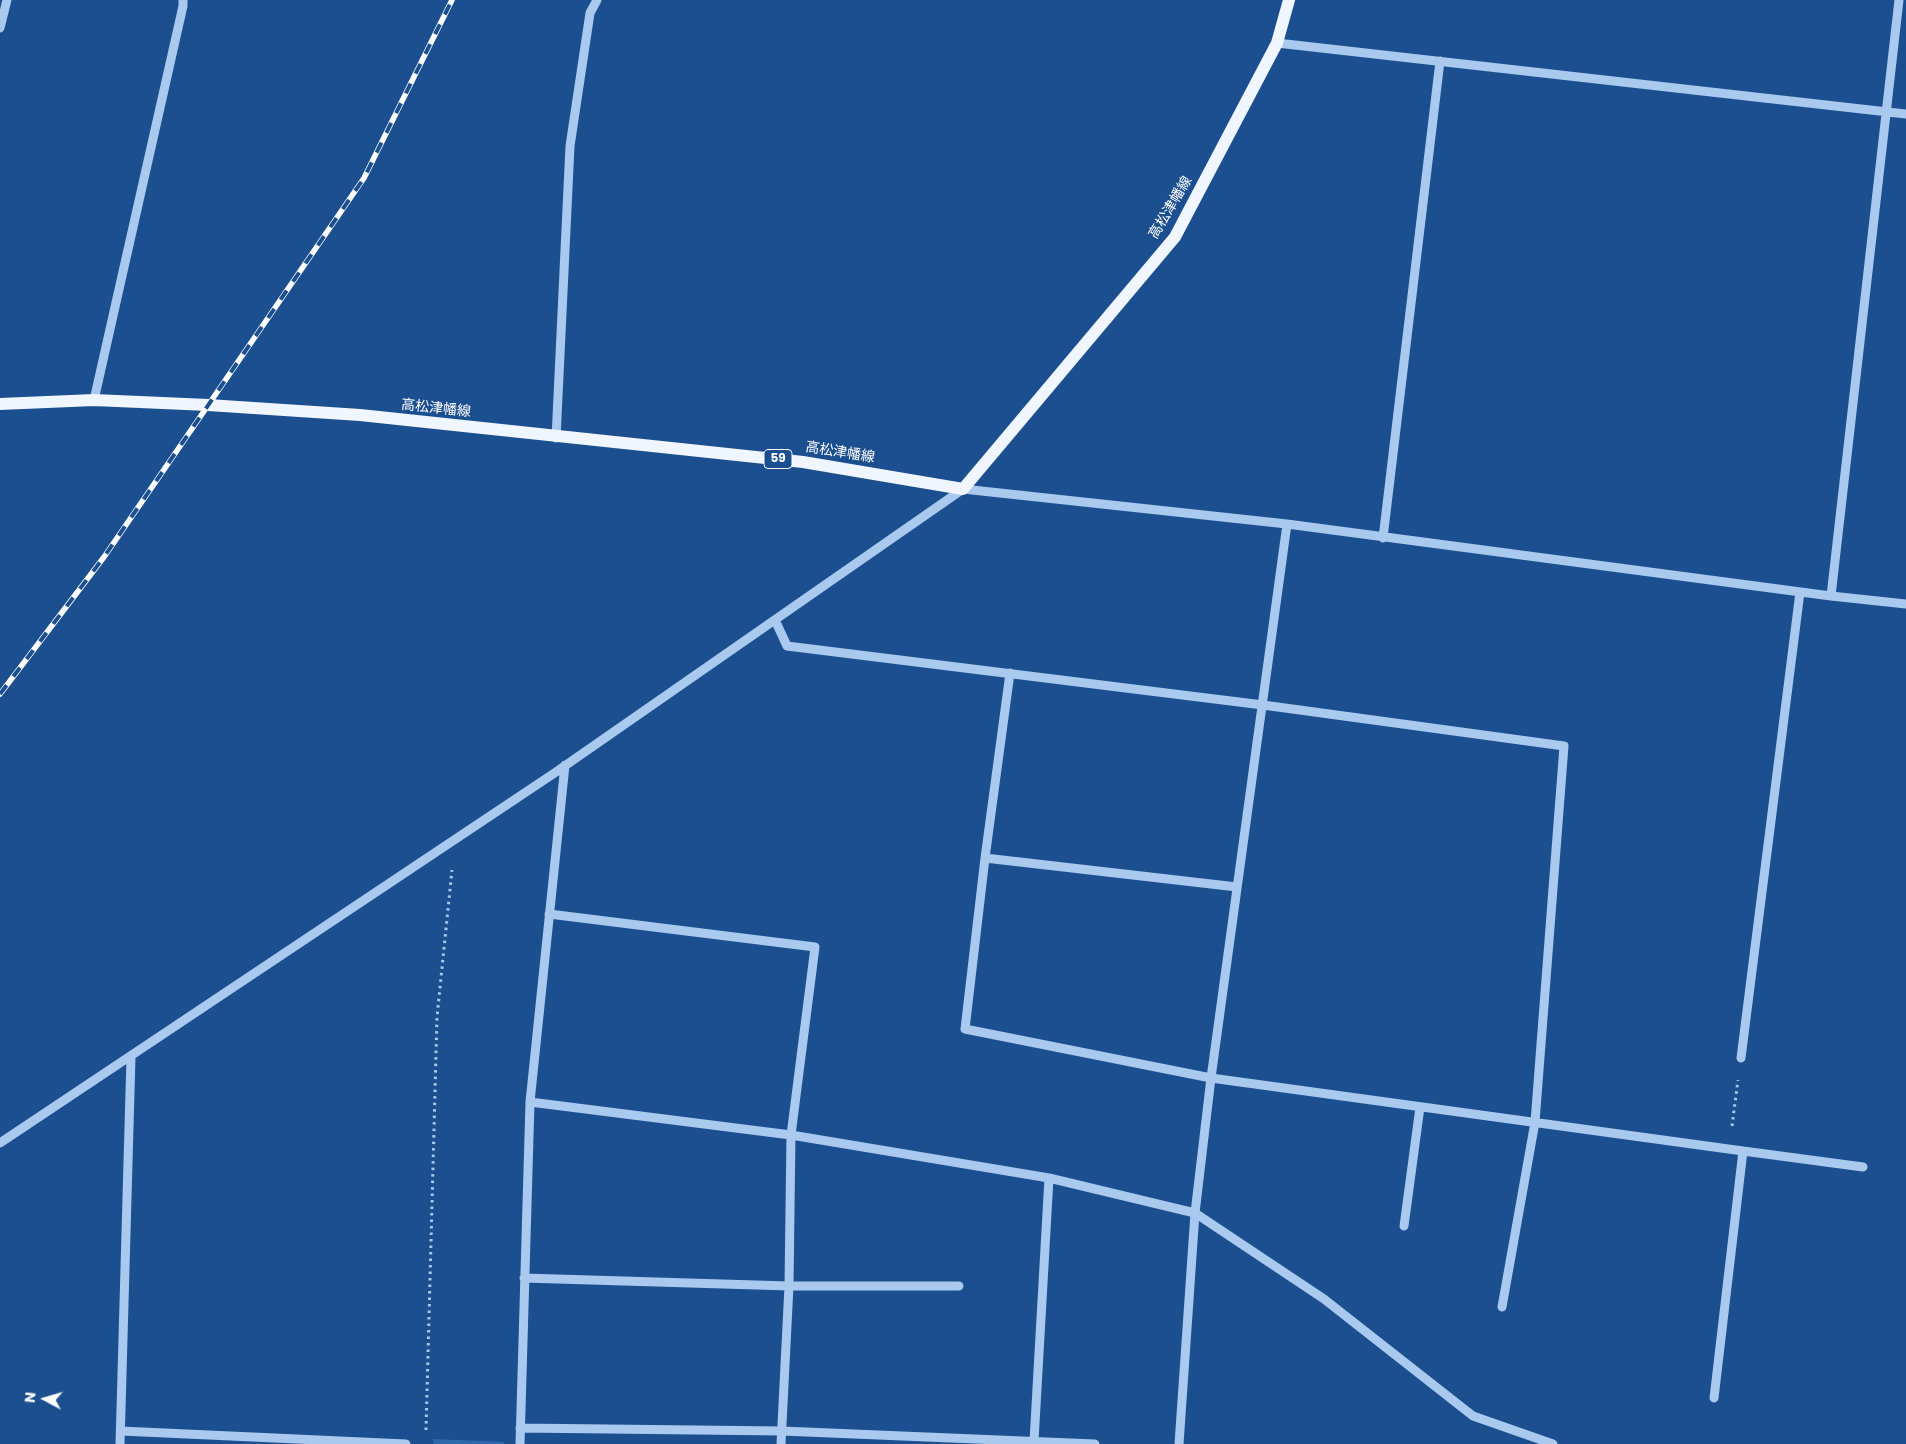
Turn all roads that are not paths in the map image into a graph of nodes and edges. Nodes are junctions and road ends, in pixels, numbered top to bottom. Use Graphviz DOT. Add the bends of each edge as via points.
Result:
graph roads {
  1 [pos="7,0"];
  2 [pos="182,0"];
  3 [pos="597,0"];
  4 [pos="1288,0"];
  5 [pos="1899,0"];
  6 [pos="0,28"];
  7 [pos="1277,43"];
  8 [pos="1440,61"];
  9 [pos="1886,111"];
  10 [pos="1906,114"];
  11 [pos="94,400"];
  12 [pos="0,404"];
  13 [pos="556,438"];
  14 [pos="964,489"];
  15 [pos="1288,524"];
  16 [pos="1383,538"];
  17 [pos="1800,592"];
  18 [pos="1832,596"];
  19 [pos="1906,604"];
  20 [pos="775,620"];
  21 [pos="1010,673"];
  22 [pos="1263,705"];
  23 [pos="565,765"];
  24 [pos="985,858"];
  25 [pos="1237,887"];
  26 [pos="549,914"];
  27 [pos="131,1057"];
  28 [pos="1740,1058"];
  29 [pos="1211,1078"];
  30 [pos="530,1102"];
  31 [pos="1420,1107"];
  32 [pos="1534,1122"];
  33 [pos="791,1135"];
  34 [pos="0,1143"];
  35 [pos="1743,1151"];
  36 [pos="1862,1167"];
  37 [pos="1049,1178"];
  38 [pos="1195,1213"];
  39 [pos="1404,1226"];
  40 [pos="524,1278"];
  41 [pos="789,1286"];
  42 [pos="959,1286"];
  43 [pos="1502,1307"];
  44 [pos="1714,1398"];
  45 [pos="520,1428"];
  46 [pos="121,1431"];
  47 [pos="782,1431"];
  48 [pos="1034,1441"];
  49 [pos="1073,1443"];
  50 [pos="120,1444"];
  51 [pos="406,1444"];
  52 [pos="520,1444"];
  53 [pos="782,1444"];
  54 [pos="1095,1444"];
  55 [pos="1178,1444"];
  56 [pos="1553,1444"];
  1 -- 6 [label="street"];
  2 -- 11 [label="street"];
  3 -- 13 [label="street" via="590,13 570,146"];
  4 -- 7 [label="main road, 高松津幡線"];
  5 -- 9 [label="street"];
  7 -- 8 [label="street"];
  7 -- 14 [label="main road, 高松津幡線" via="1175,237"];
  8 -- 9 [label="street"];
  8 -- 16 [label="street"];
  9 -- 10 [label="street"];
  9 -- 18 [label="street"];
  11 -- 12 [label="main road, 高松津幡線 / 59"];
  11 -- 13 [label="main road, 高松津幡線 / 59" via="360,416"];
  13 -- 14 [label="main road, 高松津幡線 / 59" via="803,462"];
  14 -- 15 [label="street"];
  14 -- 20 [label="street"];
  15 -- 16 [label="street"];
  15 -- 22 [label="street"];
  16 -- 17 [label="street"];
  17 -- 18 [label="street"];
  17 -- 28 [label="street"];
  18 -- 19 [label="street"];
  20 -- 21 [label="street" via="787,646"];
  20 -- 23 [label="street"];
  21 -- 22 [label="street"];
  21 -- 24 [label="street"];
  22 -- 25 [label="street"];
  22 -- 32 [label="street" via="1564,746"];
  23 -- 26 [label="street"];
  23 -- 27 [label="street"];
  24 -- 25 [label="street"];
  24 -- 29 [label="street" via="966,1029"];
  25 -- 29 [label="street"];
  26 -- 30 [label="street"];
  26 -- 33 [label="street" via="815,947"];
  27 -- 34 [label="street"];
  27 -- 46 [label="street"];
  29 -- 31 [label="street"];
  29 -- 38 [label="street"];
  30 -- 33 [label="street"];
  30 -- 40 [label="street"];
  31 -- 32 [label="street"];
  31 -- 39 [label="street"];
  32 -- 35 [label="street"];
  32 -- 43 [label="street"];
  33 -- 37 [label="street"];
  33 -- 41 [label="street"];
  35 -- 36 [label="street"];
  35 -- 44 [label="street"];
  37 -- 38 [label="street"];
  37 -- 48 [label="street"];
  38 -- 55 [label="street"];
  38 -- 56 [label="street" via="1324,1299 1473,1416"];
  40 -- 41 [label="street"];
  40 -- 45 [label="street"];
  41 -- 42 [label="street"];
  41 -- 47 [label="street"];
  45 -- 47 [label="street"];
  45 -- 52 [label="street"];
  46 -- 50 [label="street"];
  46 -- 51 [label="street"];
  47 -- 48 [label="street"];
  47 -- 53 [label="street"];
  48 -- 49 [label="street"];
  49 -- 54 [label="street"];
}
